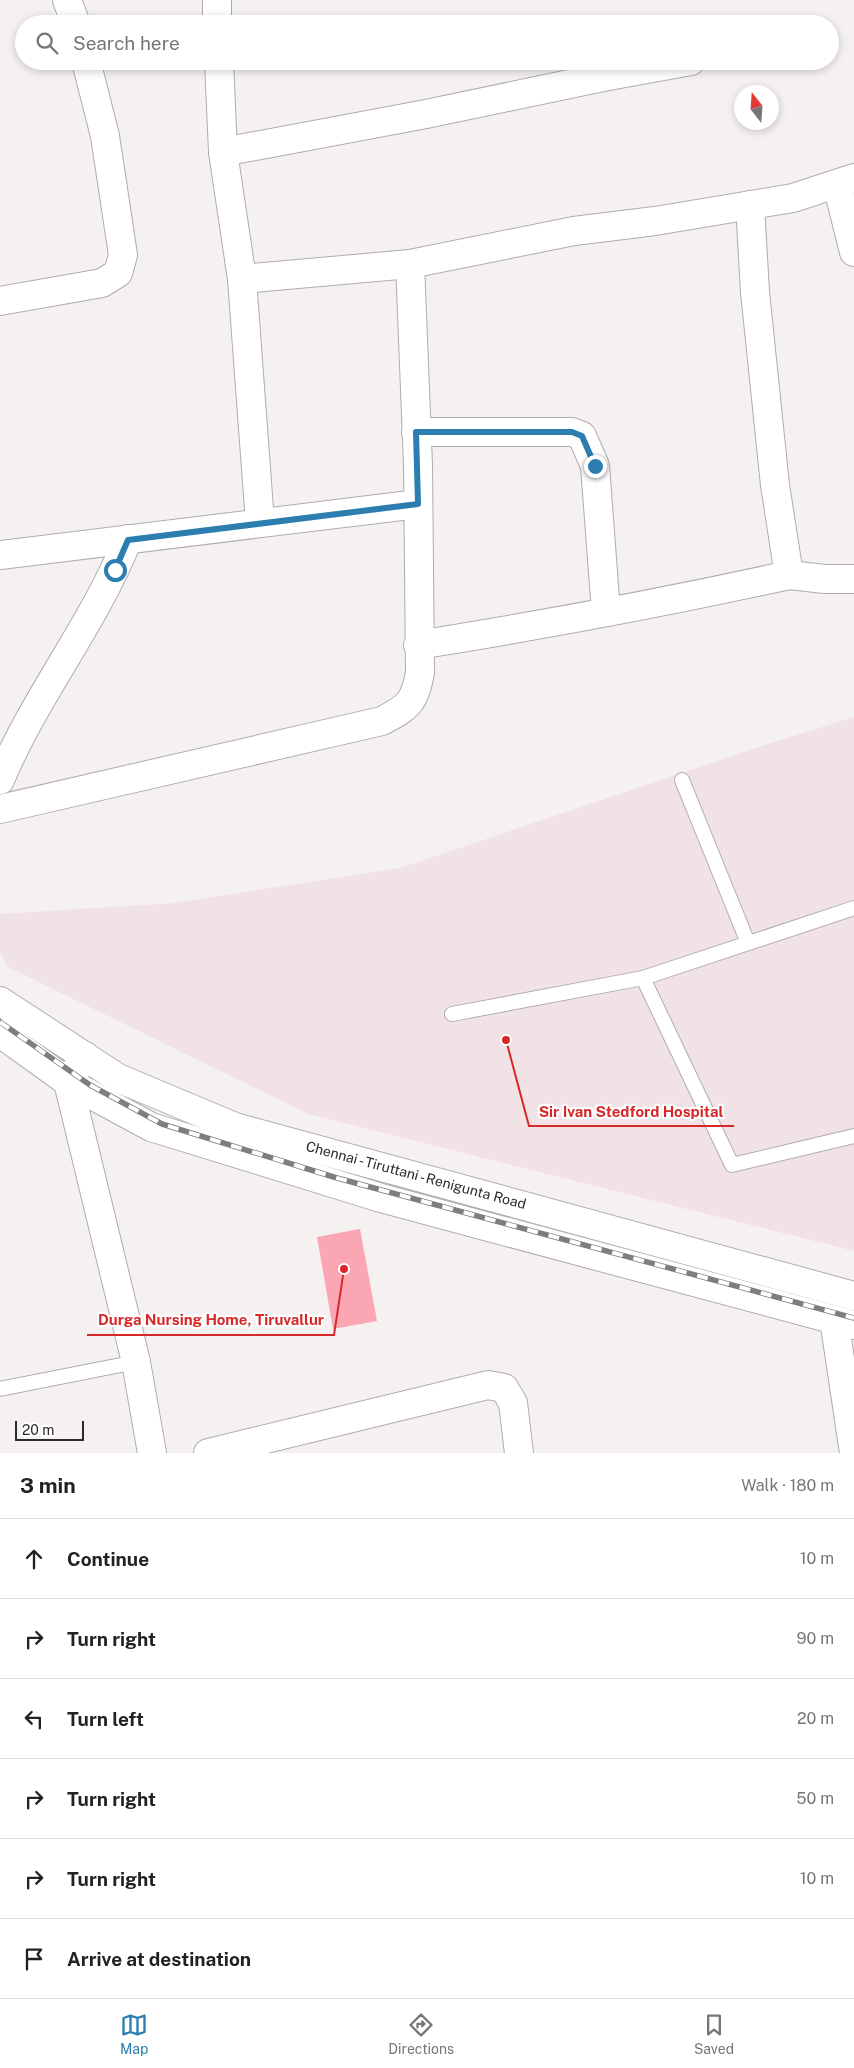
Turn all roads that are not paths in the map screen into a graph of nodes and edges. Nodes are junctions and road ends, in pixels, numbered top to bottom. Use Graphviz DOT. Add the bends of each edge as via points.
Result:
graph roads {
  1 [pos="67,0"];
  2 [pos="217,0"];
  3 [pos="73,15"];
  4 [pos="217,15"];
  5 [pos="88,70"];
  6 [pos="219,70"];
  7 [pos="642,70"];
  8 [pos="223,152"];
  9 [pos="845,181"];
  10 [pos="750,205"];
  11 [pos="854,252"];
  12 [pos="410,264"];
  13 [pos="242,279"];
  14 [pos="0,300"];
  15 [pos="416,432"];
  16 [pos="418,504"];
  17 [pos="260,523"];
  18 [pos="128,540"];
  19 [pos="0,555"];
  20 [pos="790,575"];
  21 [pos="854,579"];
  22 [pos="606,612"];
  23 [pos="418,645"];
  24 [pos="0,780"];
  25 [pos="682,780"];
  26 [pos="0,809"];
  27 [pos="854,908"];
  28 [pos="748,943"];
  29 [pos="642,978"];
  30 [pos="0,1001"];
  31 [pos="452,1014"];
  32 [pos="0,1033"];
  33 [pos="85,1056"];
  34 [pos="68,1082"];
  35 [pos="854,1136"];
  36 [pos="854,1296"];
  37 [pos="844,1322"];
  38 [pos="136,1362"];
  39 [pos="0,1389"];
  40 [pos="152,1453"];
  41 [pos="208,1453"];
  42 [pos="518,1453"];
  43 [pos="854,1453"];
  1 -- 3 [label="main road"];
  2 -- 4 [label="main road"];
  5 -- 14 [label="main road" via="105,136 114,191 123,255 118,273 102,283"];
  6 -- 8 [label="main road"];
  7 -- 8 [label="main road"];
  8 -- 13 [label="main road"];
  9 -- 10 [label="main road" via="793,198"];
  9 -- 11 [label="main road" via="846,225"];
  10 -- 12 [label="main road" via="574,231"];
  10 -- 20 [label="main road" via="774,485"];
  12 -- 13 [label="main road"];
  12 -- 15 [label="main road"];
  13 -- 17 [label="main road"];
  15 -- 16 [label="main road"];
  15 -- 22 [label="main road" via="572,432 582,436 595,466"];
  16 -- 17 [label="main road"];
  16 -- 23 [label="main road"];
  17 -- 18 [label="main road"];
  18 -- 19 [label="main road"];
  18 -- 24 [label="main road" via="115,570 27,722"];
  20 -- 21 [label="main road"];
  20 -- 22 [label="main road"];
  22 -- 23 [label="main road"];
  23 -- 26 [label="main road" via="420,672 417,692 404,709 382,721"];
  25 -- 28 [label="lane"];
  27 -- 28 [label="lane"];
  28 -- 29 [label="lane"];
  29 -- 31 [label="lane"];
  29 -- 35 [label="lane" via="732,1165"];
  30 -- 33 [label="main road, Chennai - Tiruttani - Renigunta Road"];
  32 -- 34 [label="main road, Chennai - Tiruttani - Renigunta Road"];
  33 -- 34 [label="main road"];
  33 -- 36 [label="main road, Chennai - Tiruttani - Renigunta Road" via="118,1078 235,1127"];
  34 -- 37 [label="main road, Chennai - Tiruttani - Renigunta Road" via="152,1127 323,1180"];
  34 -- 38 [label="main road"];
  37 -- 43 [label="main road"];
  38 -- 39 [label="lane"];
  38 -- 40 [label="main road"];
  41 -- 42 [label="main road" via="488,1385 504,1388 513,1402"];
}
